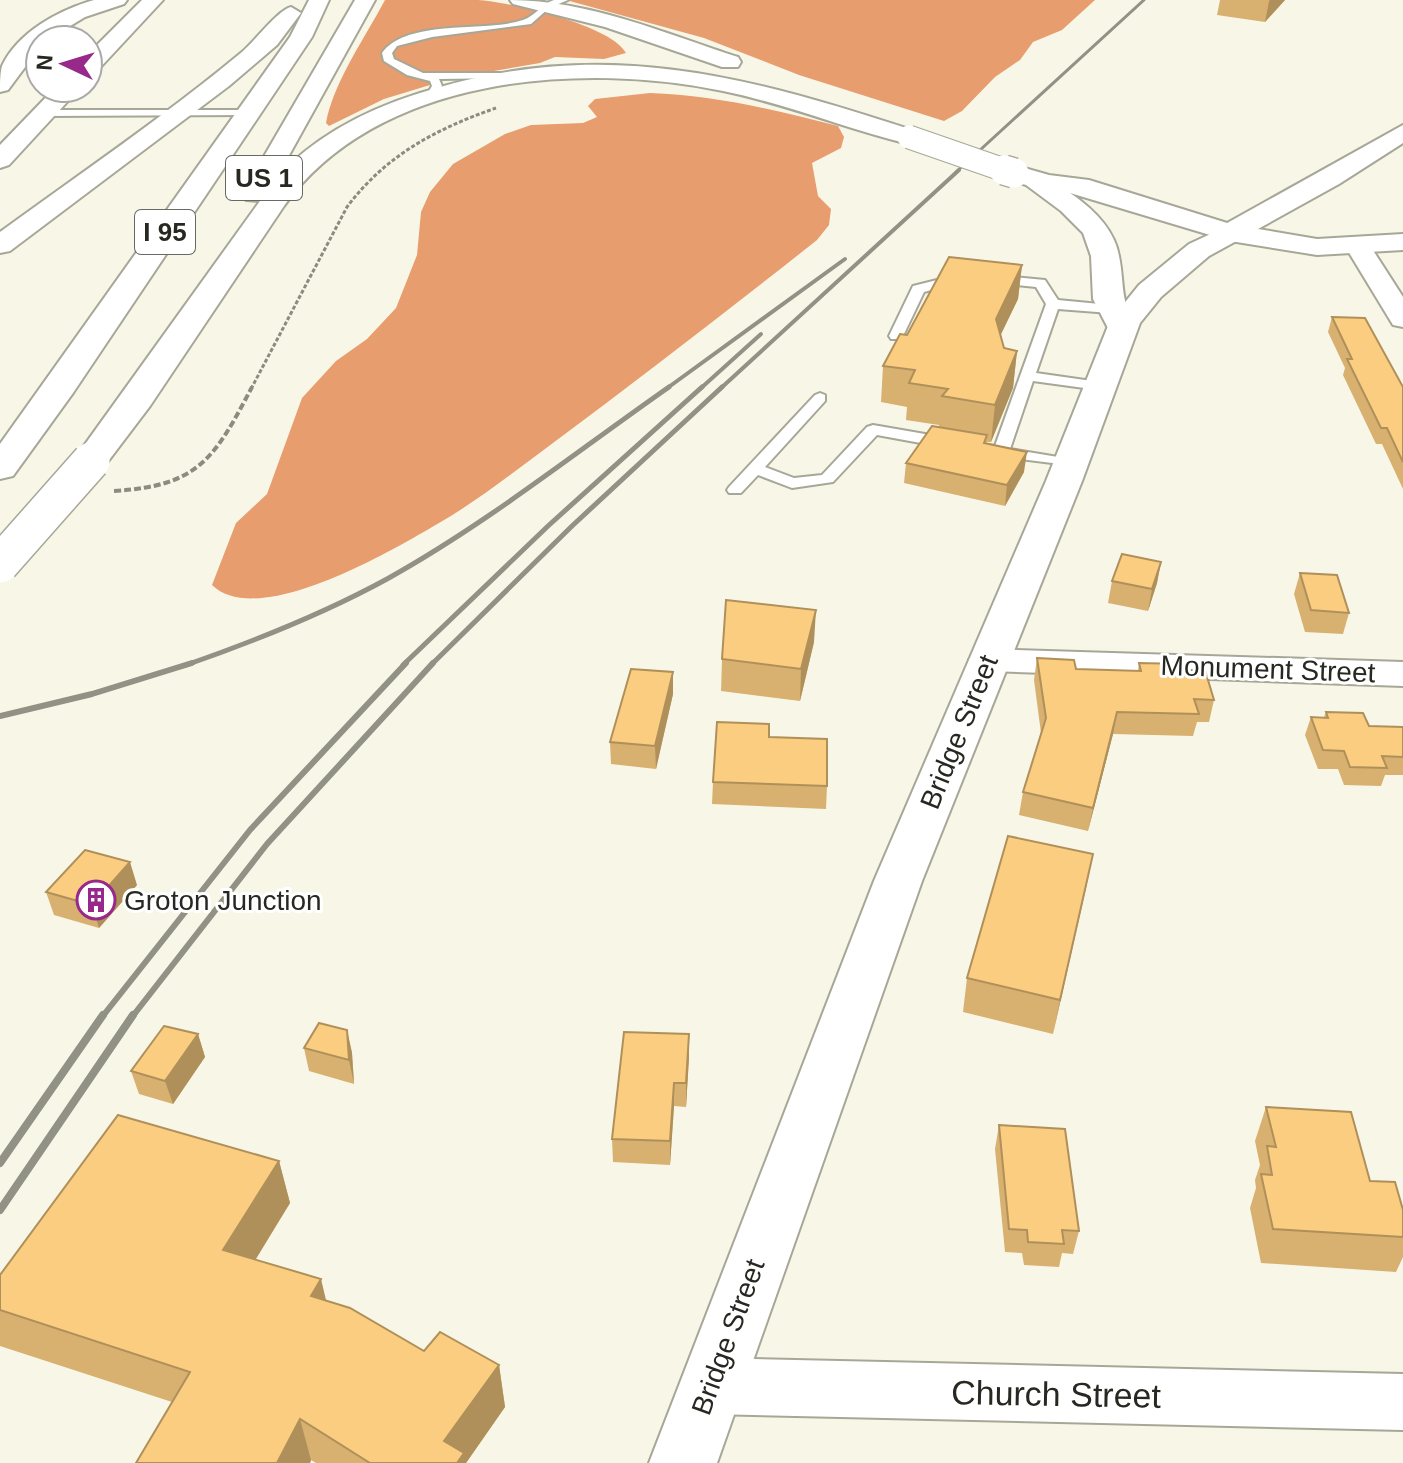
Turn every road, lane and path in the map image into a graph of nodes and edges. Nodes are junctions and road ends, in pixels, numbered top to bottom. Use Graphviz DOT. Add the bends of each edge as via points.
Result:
graph roads {
  1 [pos="117,0"];
  2 [pos="302,0"];
  3 [pos="319,0"];
  4 [pos="365,0"];
  5 [pos="520,0"];
  6 [pos="152,3"];
  7 [pos="554,3"];
  8 [pos="104,51"];
  9 [pos="0,85"];
  10 [pos="427,86"];
  11 [pos="53,104"];
  12 [pos="505,105"];
  13 [pos="45,113"];
  14 [pos="178,113"];
  15 [pos="246,113"];
  16 [pos="915,132"];
  17 [pos="1403,132"];
  18 [pos="0,160"];
  19 [pos="1022,171"];
  20 [pos="1230,233"];
  21 [pos="1403,242"];
  22 [pos="0,245"];
  23 [pos="1358,246"];
  24 [pos="1053,304"];
  25 [pos="1116,318"];
  26 [pos="1403,319"];
  27 [pos="896,336"];
  28 [pos="164,357"];
  29 [pos="1028,376"];
  30 [pos="1099,386"];
  31 [pos="820,398"];
  32 [pos="1001,452"];
  33 [pos="1070,463"];
  34 [pos="3,464"];
  35 [pos="756,469"];
  36 [pos="735,490"];
  37 [pos="111,491"];
  38 [pos="0,564"];
  39 [pos="988,660"];
  40 [pos="1403,674"];
  41 [pos="710,1386"];
  42 [pos="1403,1402"];
  43 [pos="683,1463"];
  1 -- 9 [label="main road" via="46,28"];
  2 -- 14 [label="main road" via="269,40"];
  3 -- 15 [label="main road, I 95" via="301,37"];
  4 -- 28 [label="main road, US 1"];
  5 -- 7 [label="main road"];
  6 -- 8 [label="main road"];
  7 -- 10 [label="lane" via="528,22 431,34 389,48 389,61"];
  7 -- 16 [label="main road"];
  10 -- 16 [label="main road" via="626,71 708,79"];
  10 -- 28 [label="main road" via="301,168"];
  11 -- 13 [label="main road"];
  12 -- 37 [label="path" via="415,140 359,189 211,458 176,480"];
  13 -- 14 [label="lane"];
  13 -- 18 [label="main road"];
  14 -- 15 [label="lane"];
  14 -- 22 [label="main road"];
  15 -- 34 [label="main road, I 95"];
  16 -- 19 [label="main road, bridge"];
  17 -- 20 [label="main road, Bridge Street"];
  19 -- 20 [label="main road" via="1051,184 1080,186"];
  19 -- 25 [label="main road" via="1096,232 1105,254 1104,291"];
  20 -- 23 [label="main road" via="1303,246"];
  20 -- 25 [label="main road, Bridge Street" via="1199,250"];
  21 -- 23 [label="main road"];
  23 -- 26 [label="street"];
  24 -- 25 [label="lane"];
  24 -- 27 [label="lane" via="1040,283 968,276 918,289"];
  24 -- 29 [label="lane"];
  25 -- 30 [label="main road, Bridge Street"];
  28 -- 38 [label="main road, US 1, bridge" via="91,461"];
  29 -- 30 [label="lane"];
  29 -- 32 [label="lane"];
  30 -- 33 [label="main road, Bridge Street"];
  31 -- 35 [label="lane"];
  32 -- 33 [label="lane"];
  32 -- 35 [label="lane" via="873,430 827,479 792,483"];
  33 -- 39 [label="main road, Bridge Street"];
  35 -- 36 [label="lane"];
  39 -- 40 [label="street, Monument Street"];
  39 -- 41 [label="main road, Bridge Street" via="898,881"];
  41 -- 42 [label="street, Church Street"];
  41 -- 43 [label="main road, Bridge Street"];
}
